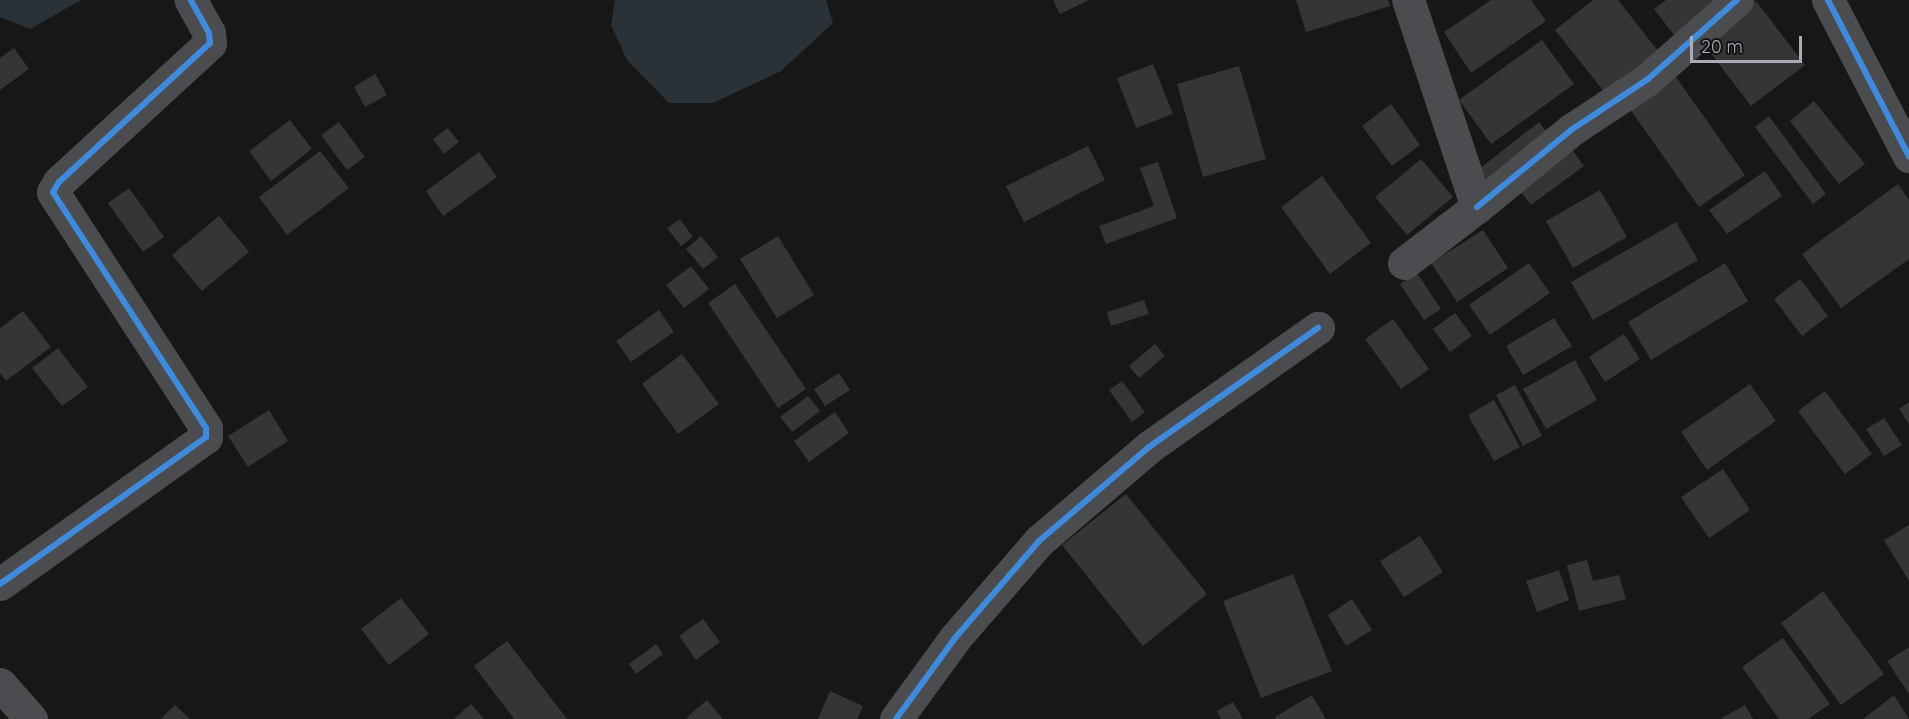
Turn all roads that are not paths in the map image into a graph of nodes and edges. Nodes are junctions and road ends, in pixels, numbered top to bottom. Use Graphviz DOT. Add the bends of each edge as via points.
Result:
graph roads {
  1 [pos="191,0"];
  2 [pos="1408,0"];
  3 [pos="1737,0"];
  4 [pos="1828,0"];
  5 [pos="1909,156"];
  6 [pos="1477,207"];
  7 [pos="1404,263"];
  8 [pos="1318,328"];
  9 [pos="0,584"];
  10 [pos="0,684"];
  11 [pos="30,719"];
  12 [pos="896,719"];
  1 -- 9 [label="street" via="209,33 210,43 59,182 53,192 206,428 206,437"];
  2 -- 6 [label="street"];
  3 -- 6 [label="street" via="1648,79 1571,130"];
  4 -- 5 [label="street"];
  6 -- 7 [label="street"];
  8 -- 12 [label="street" via="1149,447 1039,541 955,638"];
  10 -- 11 [label="street"];
}
